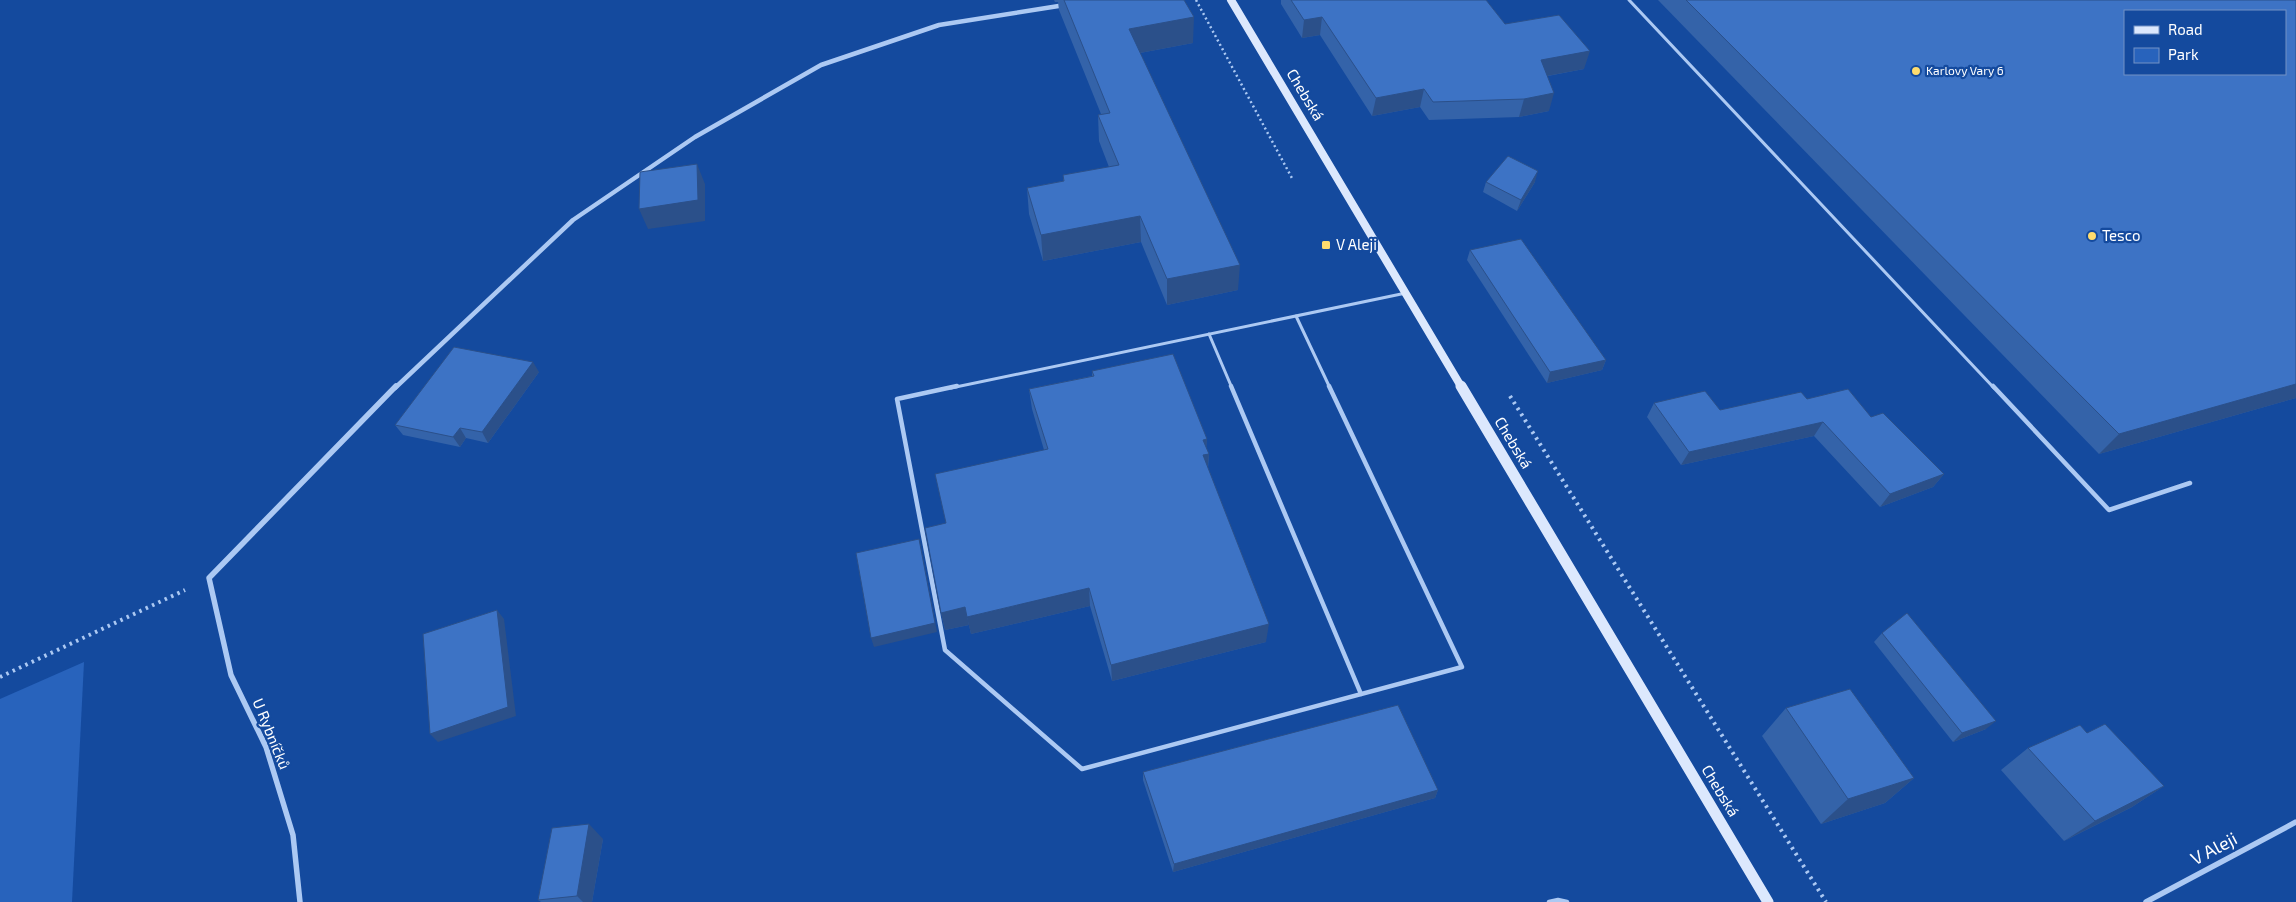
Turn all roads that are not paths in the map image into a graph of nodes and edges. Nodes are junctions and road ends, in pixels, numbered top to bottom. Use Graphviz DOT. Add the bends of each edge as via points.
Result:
graph roads {
  1 [pos="1231,0"];
  2 [pos="1629,0"];
  3 [pos="1075,3"];
  4 [pos="1406,293"];
  5 [pos="1296,316"];
  6 [pos="1209,334"];
  7 [pos="2190,483"];
  8 [pos="1361,694"];
  9 [pos="2296,822"];
  10 [pos="300,902"];
  11 [pos="1550,902"];
  12 [pos="1567,902"];
  13 [pos="1768,902"];
  14 [pos="2146,902"];
  1 -- 4 [label="street, Chebská"];
  2 -- 7 [label="lane" via="2109,510"];
  3 -- 10 [label="street, U Rybníčků" via="939,25 821,65 695,137 573,220 369,412 209,578 231,675 266,747 293,835"];
  4 -- 5 [label="lane"];
  4 -- 13 [label="street, Chebská"];
  5 -- 6 [label="lane"];
  5 -- 8 [label="lane" via="1462,667"];
  6 -- 8 [label="lane"];
  6 -- 8 [label="lane" via="898,399 945,650 1082,769"];
  9 -- 14 [label="street, V Aleji"];
  11 -- 12 [label="lane"];
}
